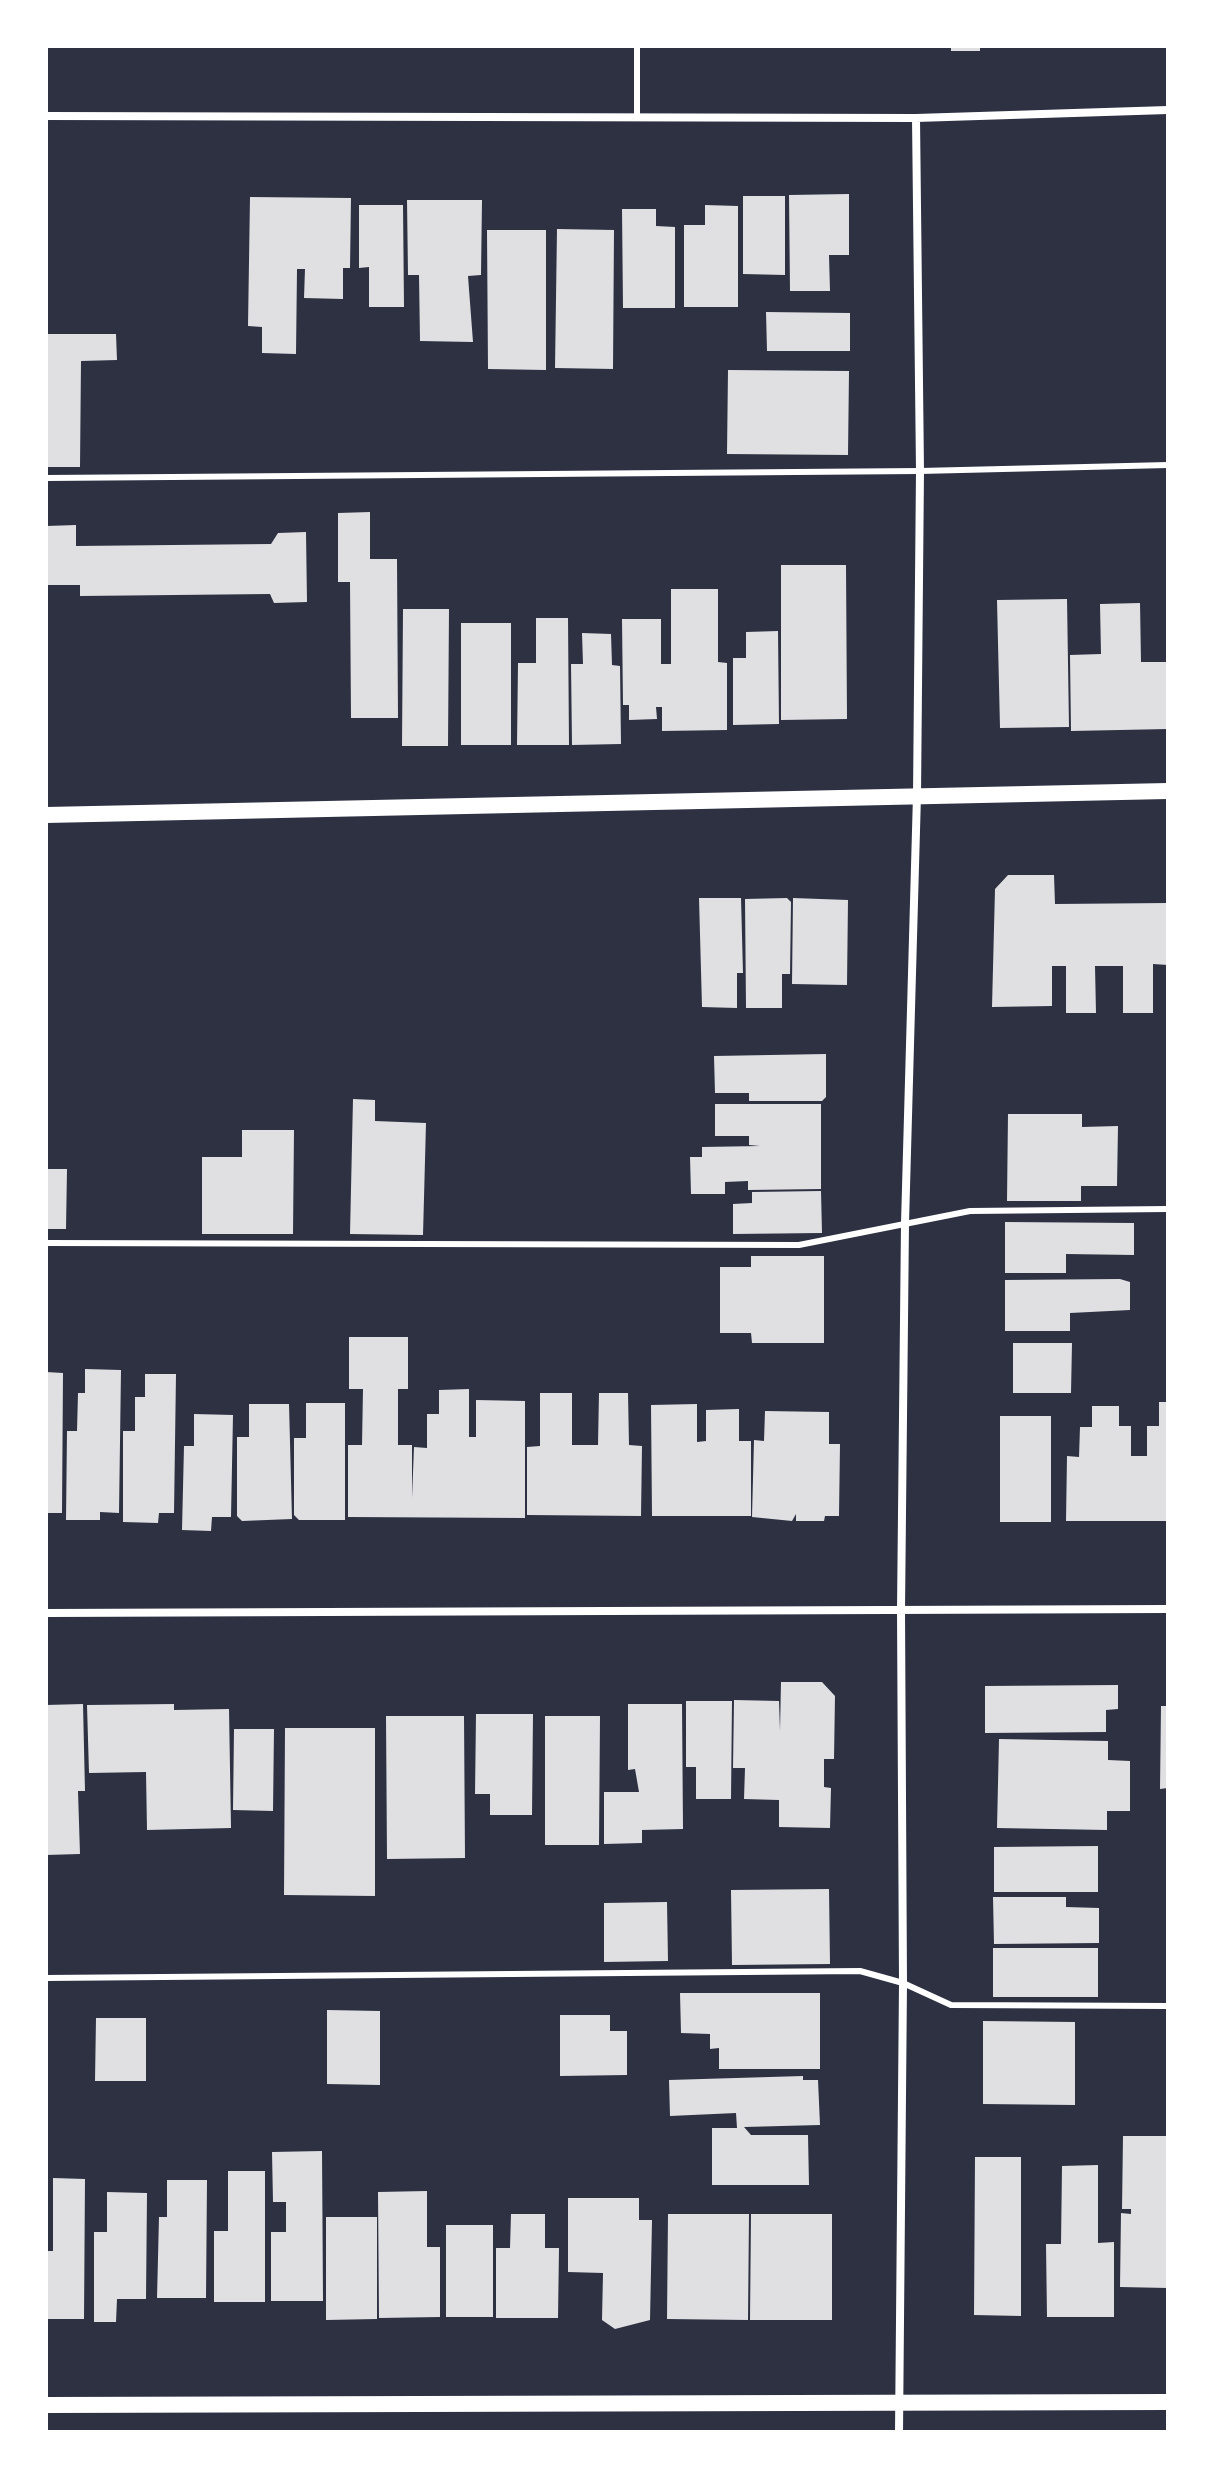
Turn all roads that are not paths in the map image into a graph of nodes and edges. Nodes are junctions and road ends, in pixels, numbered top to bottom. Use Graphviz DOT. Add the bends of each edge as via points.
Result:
graph roads {
  1 [pos="637,46"];
  2 [pos="1168,110"];
  3 [pos="46,116"];
  4 [pos="637,118"];
  5 [pos="916,118"];
  6 [pos="1168,465"];
  7 [pos="920,471"];
  8 [pos="46,478"];
  9 [pos="1168,791"];
  10 [pos="917,795"];
  11 [pos="46,815"];
  12 [pos="1168,1209"];
  13 [pos="905,1223"];
  14 [pos="46,1243"];
  15 [pos="1168,1609"];
  16 [pos="901,1610"];
  17 [pos="46,1613"];
  18 [pos="46,1978"];
  19 [pos="903,1983"];
  20 [pos="1168,2006"];
  21 [pos="901,2401"];
  22 [pos="1168,2402"];
  23 [pos="46,2405"];
  24 [pos="899,2432"];
  1 -- 4 [label="lane"];
  2 -- 5 [label="street"];
  3 -- 4 [label="street"];
  4 -- 5 [label="street"];
  5 -- 7 [label="street"];
  6 -- 7 [label="lane"];
  7 -- 8 [label="lane"];
  7 -- 10 [label="street"];
  9 -- 10 [label="main road"];
  10 -- 11 [label="main road"];
  10 -- 13 [label="street"];
  12 -- 13 [label="lane" via="970,1211"];
  13 -- 14 [label="lane" via="799,1245"];
  13 -- 16 [label="street"];
  15 -- 16 [label="street"];
  16 -- 17 [label="street"];
  16 -- 19 [label="street"];
  18 -- 19 [label="lane" via="860,1971"];
  19 -- 20 [label="lane" via="951,2005"];
  19 -- 21 [label="street"];
  21 -- 22 [label="main road"];
  21 -- 23 [label="main road"];
  21 -- 24 [label="street"];
}
